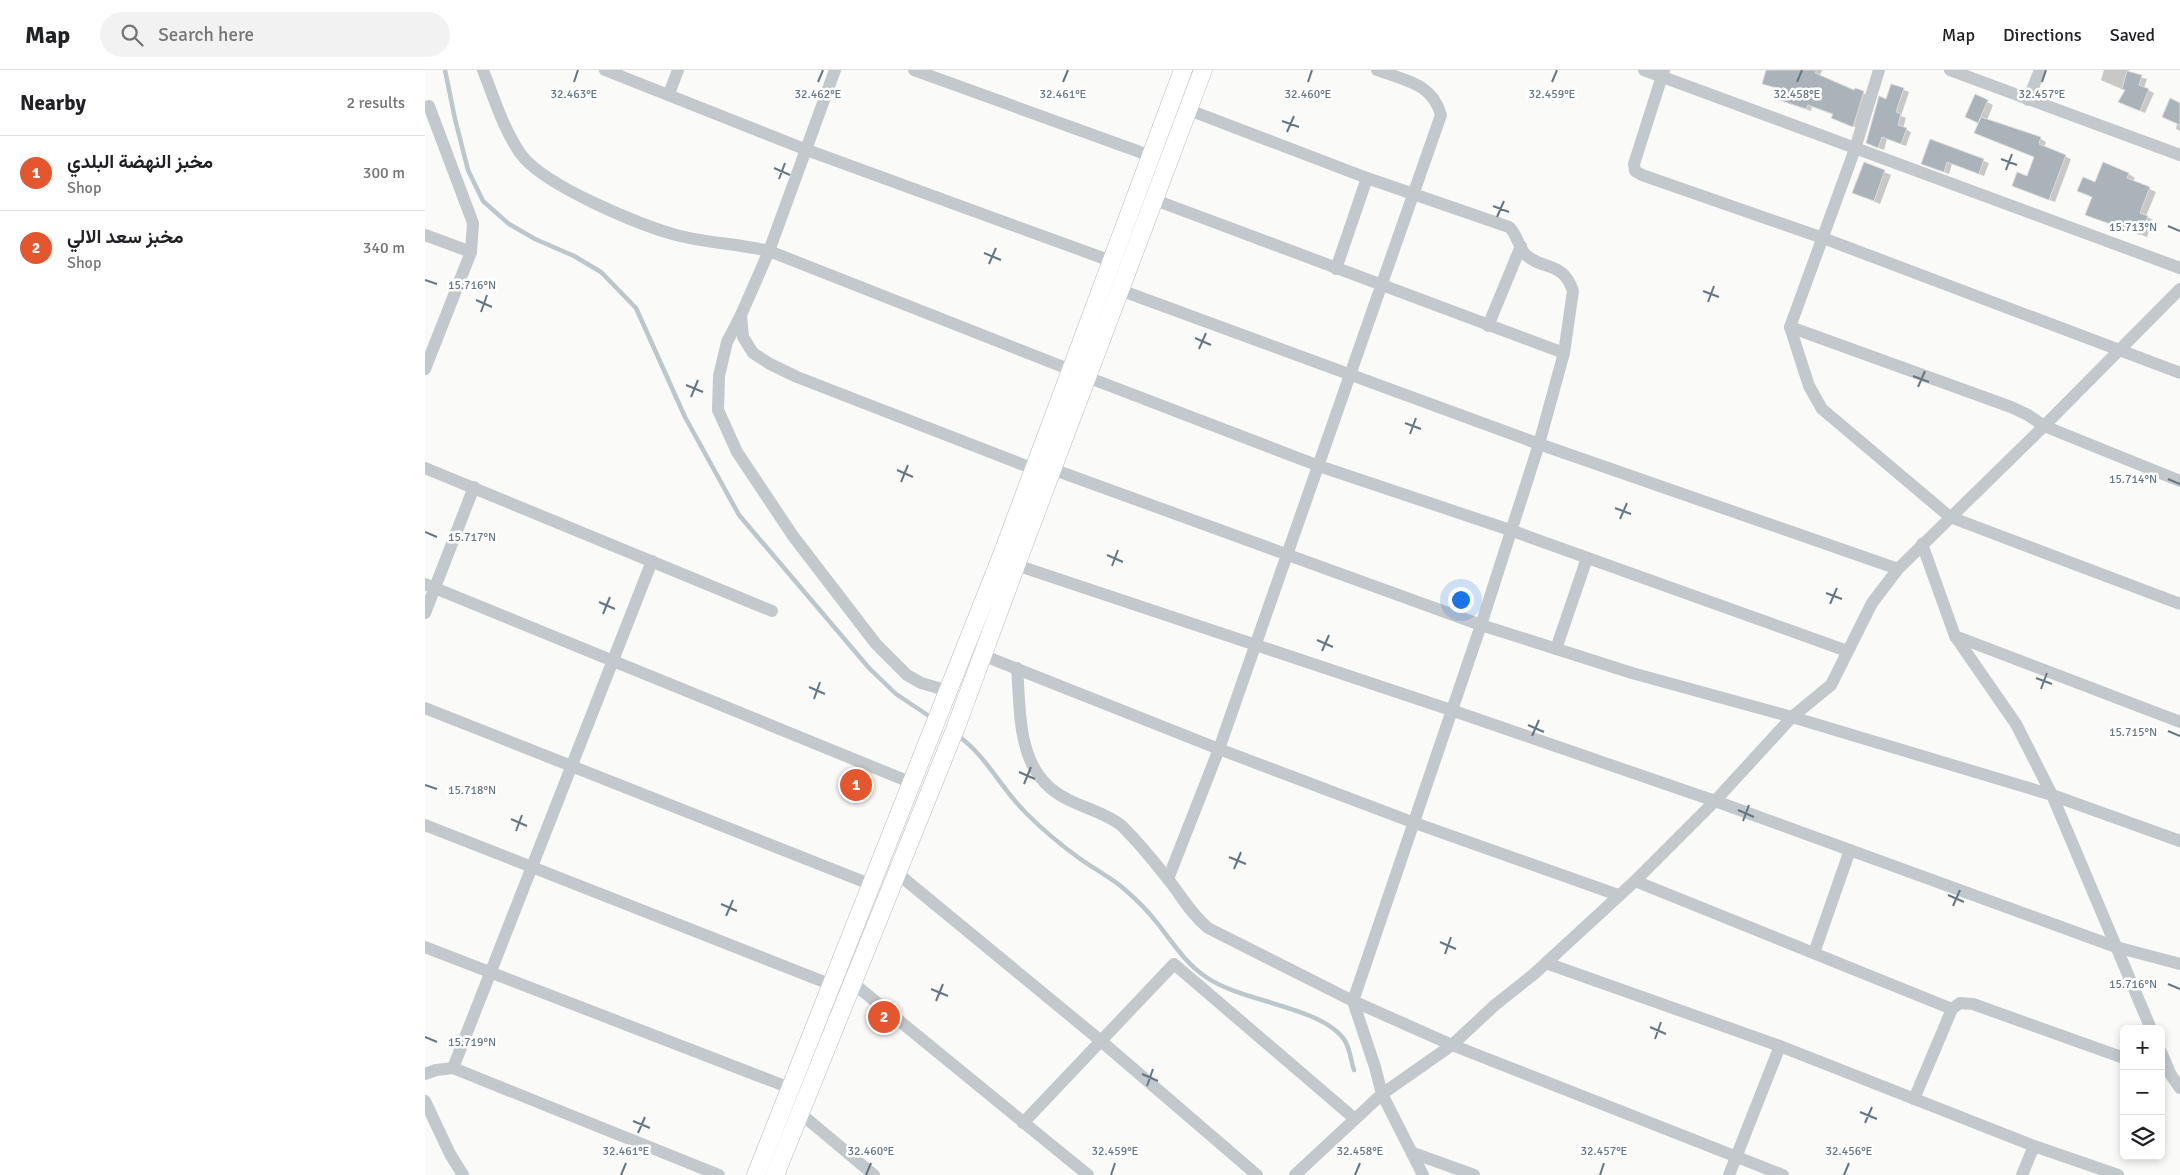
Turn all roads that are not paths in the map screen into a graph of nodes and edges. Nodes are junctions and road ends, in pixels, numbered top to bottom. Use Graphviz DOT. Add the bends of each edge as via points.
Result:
graph roads {
  1 [pos="483,70"];
  2 [pos="605,70"];
  3 [pos="677,70"];
  4 [pos="835,70"];
  5 [pos="914,70"];
  6 [pos="1183,70"];
  7 [pos="1203,70"];
  8 [pos="1377,70"];
  9 [pos="1644,70"];
  10 [pos="1879,70"];
  11 [pos="1950,70"];
  12 [pos="2040,70"];
  13 [pos="1663,73"];
  14 [pos="942,74"];
  15 [pos="669,94"];
  16 [pos="2028,100"];
  17 [pos="426,105"];
  18 [pos="1189,110"];
  19 [pos="1855,149"];
  20 [pos="807,150"];
  21 [pos="2180,155"];
  22 [pos="1151,156"];
  23 [pos="1367,178"];
  24 [pos="1414,194"];
  25 [pos="1155,200"];
  26 [pos="425,235"];
  27 [pos="1823,238"];
  28 [pos="1521,246"];
  29 [pos="769,251"];
  30 [pos="471,252"];
  31 [pos="1111,262"];
  32 [pos="2180,268"];
  33 [pos="1336,269"];
  34 [pos="1381,286"];
  35 [pos="2180,288"];
  36 [pos="1120,290"];
  37 [pos="741,315"];
  38 [pos="1488,326"];
  39 [pos="1790,327"];
  40 [pos="2119,351"];
  41 [pos="428,353"];
  42 [pos="1564,353"];
  43 [pos="425,369"];
  44 [pos="2180,373"];
  45 [pos="1079,374"];
  46 [pos="1350,375"];
  47 [pos="2044,426"];
  48 [pos="1539,444"];
  49 [pos="1319,466"];
  50 [pos="425,468"];
  51 [pos="1052,468"];
  52 [pos="1034,469"];
  53 [pos="2180,481"];
  54 [pos="474,487"];
  55 [pos="1950,517"];
  56 [pos="1510,530"];
  57 [pos="1922,544"];
  58 [pos="1288,556"];
  59 [pos="1587,558"];
  60 [pos="652,561"];
  61 [pos="1016,565"];
  62 [pos="1898,569"];
  63 [pos="430,586"];
  64 [pos="2180,604"];
  65 [pos="772,611"];
  66 [pos="425,613"];
  67 [pos="1481,625"];
  68 [pos="1955,636"];
  69 [pos="1254,644"];
  70 [pos="1556,649"];
  71 [pos="1847,651"];
  72 [pos="983,655"];
  73 [pos="612,659"];
  74 [pos="1017,668"];
  75 [pos="949,691"];
  76 [pos="425,708"];
  77 [pos="1451,710"];
  78 [pos="1792,716"];
  79 [pos="2180,722"];
  80 [pos="1219,749"];
  81 [pos="572,766"];
  82 [pos="913,783"];
  83 [pos="2052,795"];
  84 [pos="1715,801"];
  85 [pos="1412,822"];
  86 [pos="425,825"];
  87 [pos="2180,841"];
  88 [pos="1850,850"];
  89 [pos="534,866"];
  90 [pos="897,873"];
  91 [pos="1168,879"];
  92 [pos="1635,881"];
  93 [pos="872,884"];
  94 [pos="1618,895"];
  95 [pos="425,947"];
  96 [pos="2117,947"];
  97 [pos="1815,953"];
  98 [pos="1546,963"];
  99 [pos="2180,964"];
  100 [pos="492,972"];
  101 [pos="853,984"];
  102 [pos="832,986"];
  103 [pos="1353,1001"];
  104 [pos="1952,1008"];
  105 [pos="2149,1025"];
  106 [pos="1101,1041"];
  107 [pos="1452,1045"];
  108 [pos="1780,1046"];
  109 [pos="2120,1057"];
  110 [pos="2165,1061"];
  111 [pos="453,1068"];
  112 [pos="425,1074"];
  113 [pos="2171,1075"];
  114 [pos="790,1088"];
  115 [pos="2180,1088"];
  116 [pos="1382,1094"];
  117 [pos="1914,1099"];
  118 [pos="425,1100"];
  119 [pos="800,1113"];
  120 [pos="1355,1119"];
  121 [pos="1023,1124"];
  122 [pos="2034,1146"];
  123 [pos="1413,1153"];
  124 [pos="1736,1157"];
  125 [pos="463,1175"];
  126 [pos="719,1175"];
  127 [pos="756,1175"];
  128 [pos="775,1175"];
  129 [pos="874,1175"];
  130 [pos="1088,1175"];
  131 [pos="1257,1175"];
  132 [pos="1295,1175"];
  133 [pos="1423,1175"];
  134 [pos="1474,1175"];
  135 [pos="1729,1175"];
  136 [pos="1783,1175"];
  137 [pos="2022,1175"];
  138 [pos="2118,1175"];
  1 -- 29 [label="street" via="513,141 521,155 543,175 643,224 679,236"];
  2 -- 15 [label="street"];
  3 -- 15 [label="street"];
  4 -- 20 [label="street"];
  5 -- 14 [label="street"];
  6 -- 22 [label="main road"];
  7 -- 18 [label="main road"];
  8 -- 24 [label="street" via="1427,89 1437,102 1441,115"];
  9 -- 13 [label="street"];
  10 -- 19 [label="street"];
  11 -- 16 [label="street"];
  12 -- 16 [label="street"];
  13 -- 19 [label="street"];
  13 -- 27 [label="street" via="1634,164 1635,171"];
  14 -- 22 [label="street"];
  15 -- 20 [label="street"];
  16 -- 21 [label="street"];
  17 -- 30 [label="street" via="468,206 473,223"];
  18 -- 23 [label="street"];
  18 -- 25 [label="main road"];
  19 -- 27 [label="street"];
  19 -- 32 [label="street"];
  20 -- 29 [label="street"];
  20 -- 31 [label="street"];
  22 -- 31 [label="main road"];
  23 -- 24 [label="street"];
  23 -- 33 [label="street"];
  24 -- 28 [label="street" via="1509,227"];
  24 -- 34 [label="street"];
  25 -- 33 [label="street"];
  25 -- 36 [label="main road"];
  26 -- 30 [label="street"];
  27 -- 39 [label="street"];
  27 -- 40 [label="street"];
  28 -- 38 [label="street"];
  28 -- 42 [label="street" via="1527,256 1564,273 1570,281 1573,291"];
  29 -- 37 [label="street"];
  29 -- 45 [label="street"];
  30 -- 41 [label="street"];
  31 -- 45 [label="main road"];
  33 -- 34 [label="street"];
  34 -- 38 [label="street"];
  34 -- 46 [label="street"];
  35 -- 40 [label="street"];
  36 -- 45 [label="main road"];
  36 -- 46 [label="street"];
  37 -- 52 [label="street" via="743,337 753,353 770,364"];
  37 -- 75 [label="street" via="727,342 719,376 718,410 737,452 793,536 876,644 907,675"];
  38 -- 42 [label="street"];
  39 -- 47 [label="street" via="2011,407"];
  39 -- 55 [label="street" via="1809,386 1822,409"];
  40 -- 44 [label="street"];
  40 -- 47 [label="street"];
  41 -- 43 [label="street"];
  42 -- 48 [label="street"];
  45 -- 49 [label="street"];
  45 -- 51 [label="main road"];
  45 -- 52 [label="main road"];
  46 -- 48 [label="street"];
  46 -- 49 [label="street"];
  47 -- 53 [label="street"];
  47 -- 55 [label="street"];
  48 -- 56 [label="street"];
  48 -- 62 [label="street"];
  49 -- 56 [label="street"];
  49 -- 58 [label="street"];
  50 -- 54 [label="street"];
  51 -- 58 [label="street"];
  51 -- 61 [label="main road"];
  52 -- 75 [label="main road"];
  54 -- 60 [label="street"];
  54 -- 63 [label="street"];
  55 -- 57 [label="street"];
  55 -- 64 [label="street"];
  56 -- 59 [label="street"];
  56 -- 67 [label="street"];
  57 -- 62 [label="street"];
  57 -- 68 [label="street"];
  58 -- 67 [label="street"];
  58 -- 69 [label="street"];
  59 -- 70 [label="street"];
  59 -- 71 [label="street"];
  60 -- 65 [label="street"];
  60 -- 73 [label="street"];
  61 -- 69 [label="street"];
  61 -- 72 [label="main road"];
  62 -- 71 [label="street" via="1872,603"];
  63 -- 66 [label="street"];
  63 -- 73 [label="street"];
  67 -- 70 [label="street"];
  67 -- 77 [label="street"];
  68 -- 79 [label="street"];
  68 -- 83 [label="street" via="2016,724"];
  69 -- 77 [label="street"];
  69 -- 80 [label="street"];
  70 -- 78 [label="street"];
  71 -- 78 [label="street" via="1831,685"];
  72 -- 74 [label="street"];
  72 -- 90 [label="main road"];
  73 -- 81 [label="street"];
  73 -- 82 [label="street"];
  74 -- 80 [label="street"];
  74 -- 91 [label="street" via="1022,738 1035,771 1046,785 1065,798 1121,826"];
  75 -- 82 [label="main road"];
  76 -- 81 [label="street"];
  77 -- 84 [label="street"];
  77 -- 85 [label="street"];
  78 -- 83 [label="street"];
  78 -- 84 [label="street"];
  80 -- 85 [label="street"];
  80 -- 91 [label="street"];
  81 -- 89 [label="street"];
  81 -- 93 [label="street"];
  82 -- 93 [label="main road"];
  83 -- 87 [label="street"];
  83 -- 96 [label="street"];
  84 -- 88 [label="street"];
  84 -- 92 [label="street"];
  85 -- 94 [label="street"];
  85 -- 103 [label="street"];
  86 -- 89 [label="street"];
  88 -- 96 [label="street"];
  88 -- 97 [label="street"];
  89 -- 100 [label="street"];
  89 -- 102 [label="street"];
  90 -- 101 [label="main road"];
  90 -- 106 [label="street"];
  91 -- 103 [label="street" via="1194,917 1208,928"];
  92 -- 94 [label="street"];
  92 -- 97 [label="street"];
  93 -- 102 [label="main road"];
  94 -- 98 [label="street"];
  95 -- 100 [label="street"];
  96 -- 99 [label="street"];
  96 -- 105 [label="street"];
  97 -- 104 [label="street"];
  98 -- 107 [label="street"];
  98 -- 108 [label="street"];
  100 -- 111 [label="street"];
  100 -- 114 [label="street"];
  101 -- 119 [label="main road"];
  101 -- 121 [label="street"];
  102 -- 114 [label="main road"];
  103 -- 107 [label="street"];
  103 -- 116 [label="street"];
  104 -- 109 [label="street" via="1973,1004"];
  104 -- 117 [label="street"];
  106 -- 120 [label="street" via="1174,964"];
  106 -- 121 [label="street"];
  106 -- 131 [label="street"];
  107 -- 116 [label="street"];
  107 -- 124 [label="street"];
  108 -- 117 [label="street"];
  108 -- 124 [label="street"];
  110 -- 113 [label="street"];
  111 -- 112 [label="street"];
  111 -- 126 [label="street"];
  113 -- 115 [label="street"];
  114 -- 127 [label="main road"];
  116 -- 120 [label="street"];
  116 -- 123 [label="street"];
  117 -- 122 [label="street"];
  118 -- 125 [label="street"];
  119 -- 128 [label="main road"];
  119 -- 129 [label="street"];
  120 -- 132 [label="street"];
  121 -- 130 [label="street"];
  122 -- 137 [label="street"];
  122 -- 138 [label="street"];
  123 -- 133 [label="street"];
  123 -- 134 [label="street"];
  124 -- 135 [label="street"];
  124 -- 136 [label="street"];
}
